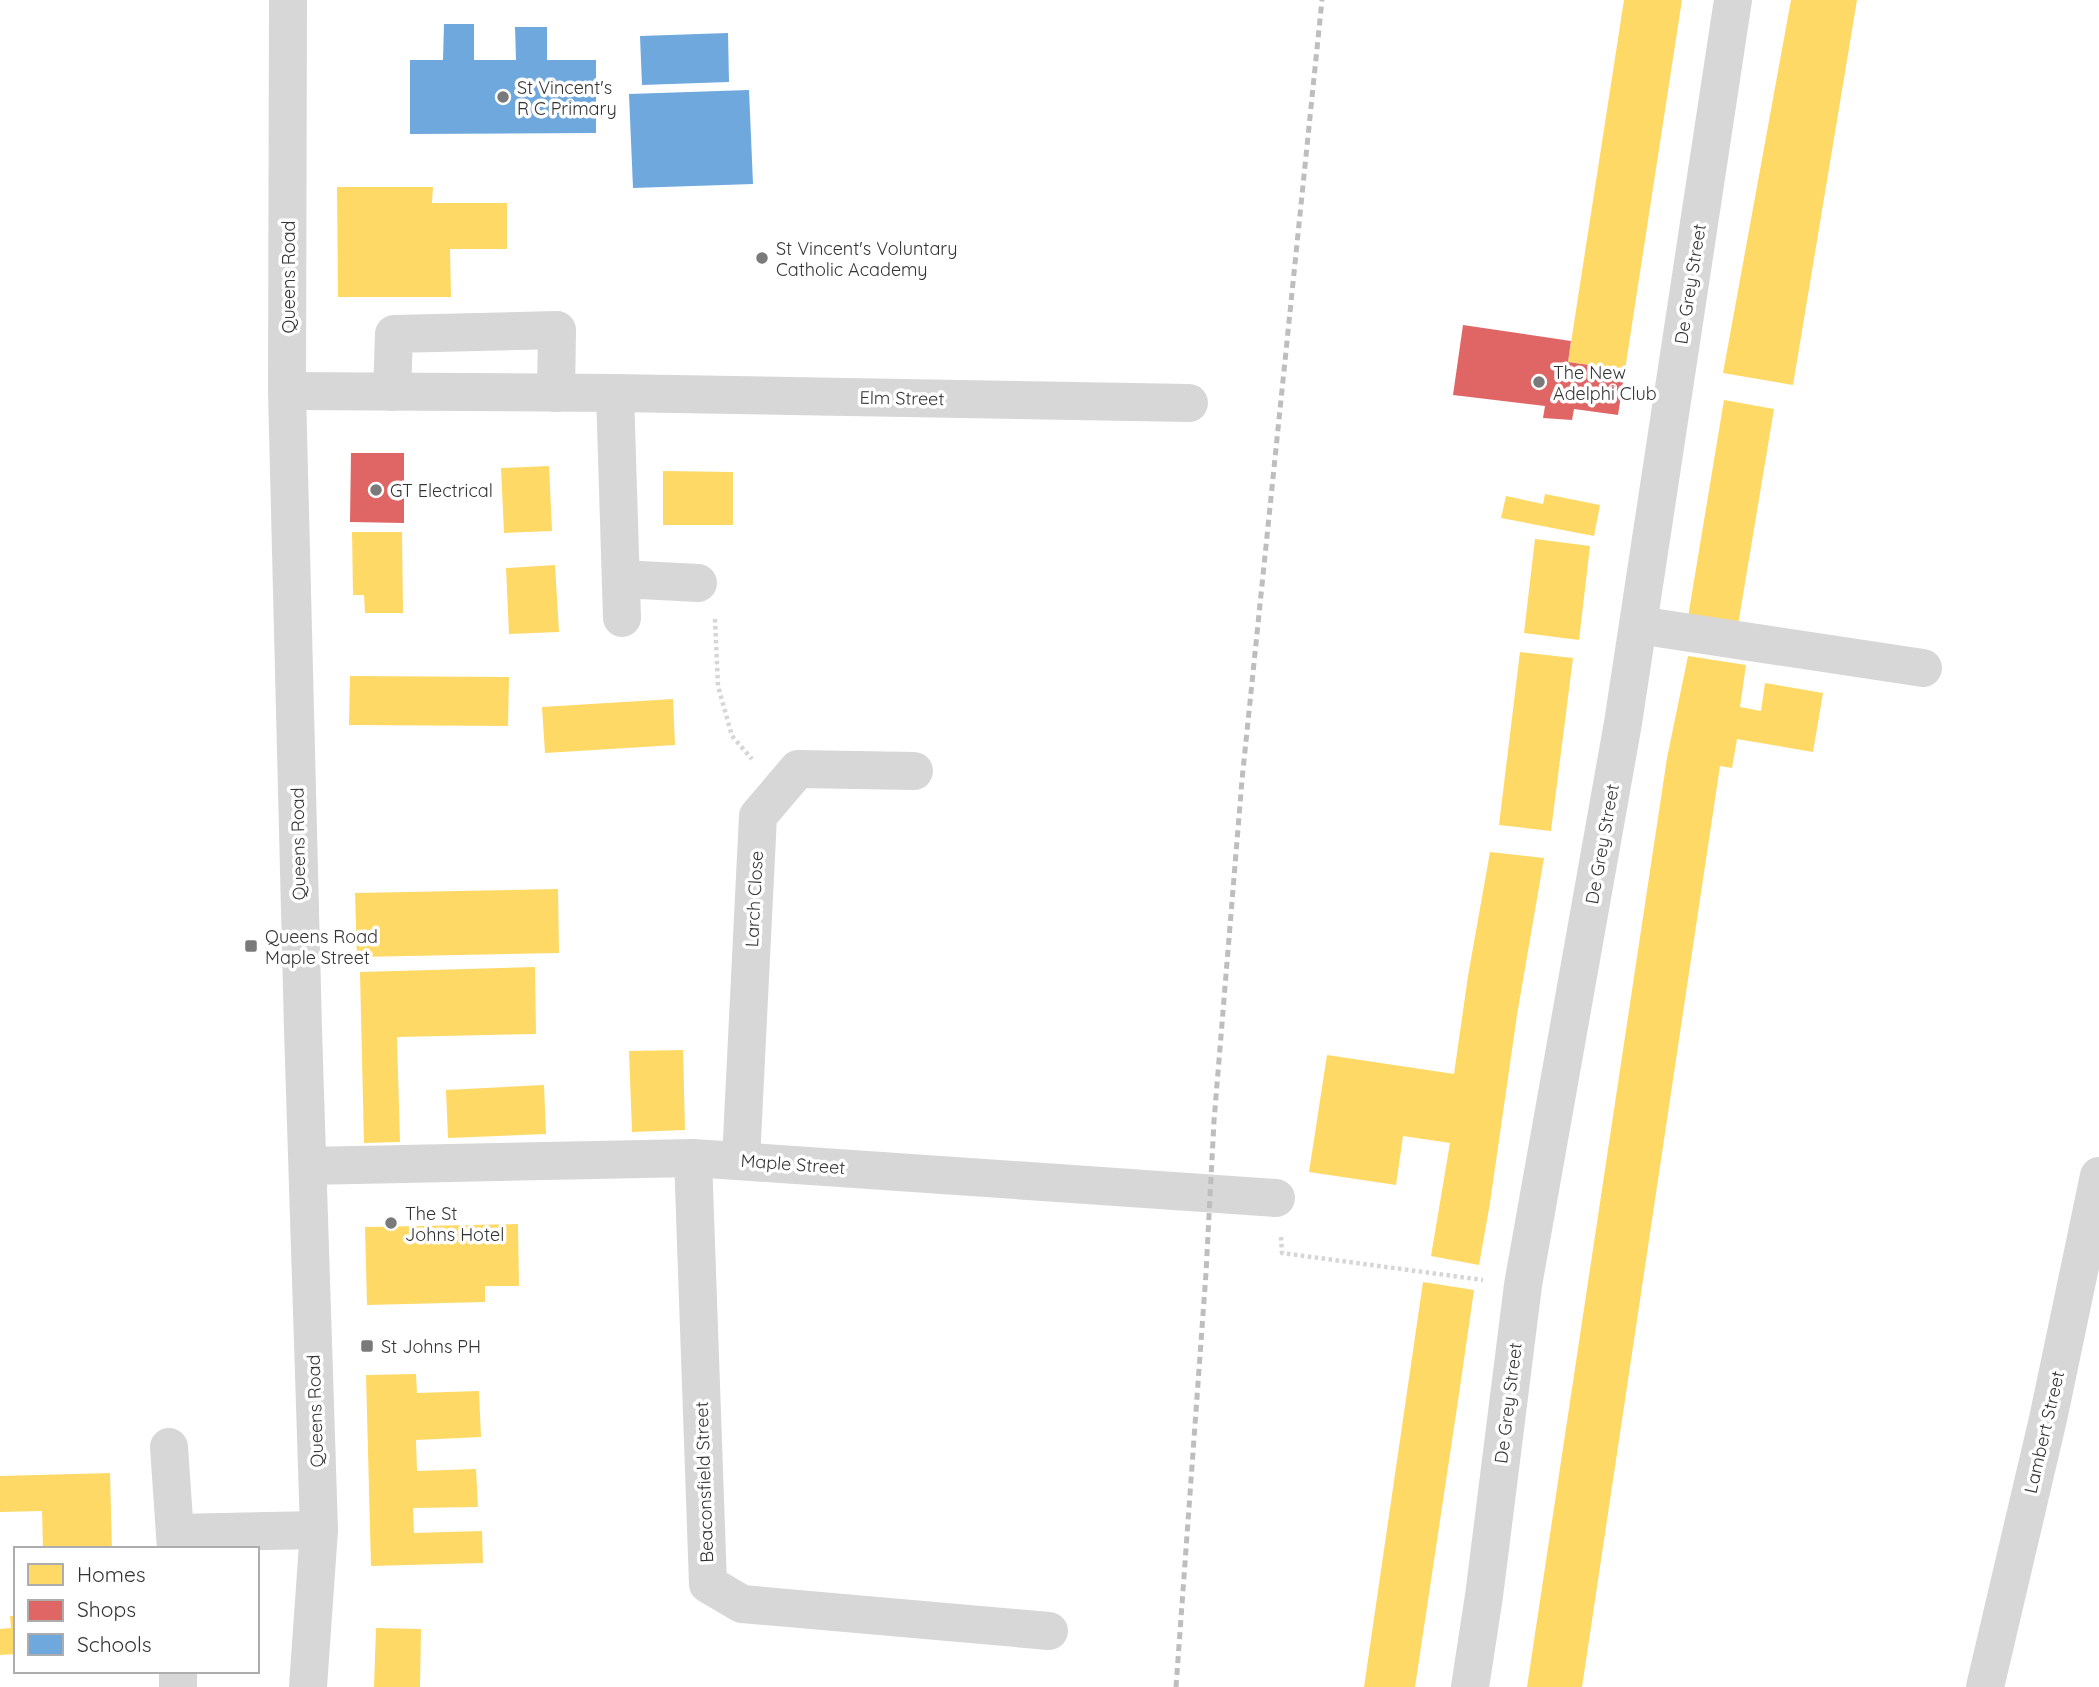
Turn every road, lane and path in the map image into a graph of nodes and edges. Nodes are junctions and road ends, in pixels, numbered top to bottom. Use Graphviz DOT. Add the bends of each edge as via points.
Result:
graph roads {
  1 [pos="288,0"];
  2 [pos="1733,0"];
  3 [pos="287,391"];
  4 [pos="392,392"];
  5 [pos="556,393"];
  6 [pos="615,393"];
  7 [pos="1189,403"];
  8 [pos="621,579"];
  9 [pos="698,583"];
  10 [pos="622,618"];
  11 [pos="1638,625"];
  12 [pos="1923,668"];
  13 [pos="914,771"];
  14 [pos="780,791"];
  15 [pos="694,1158"];
  16 [pos="740,1160"];
  17 [pos="308,1166"];
  18 [pos="2099,1176"];
  19 [pos="1276,1198"];
  20 [pos="1523,1285"];
  21 [pos="169,1447"];
  22 [pos="319,1530"];
  23 [pos="176,1541"];
  24 [pos="1049,1631"];
  25 [pos="308,1687"];
  26 [pos="1470,1687"];
  27 [pos="1985,1687"];
  1 -- 3 [label="street, Queens Road"];
  2 -- 11 [label="street, De Grey Street"];
  3 -- 4 [label="street, Elm Street"];
  3 -- 17 [label="street, Queens Road"];
  4 -- 5 [label="street, Elm Street"];
  4 -- 5 [label="street" via="394,334 557,330"];
  5 -- 6 [label="street, Elm Street"];
  6 -- 7 [label="street, Elm Street"];
  6 -- 8 [label="street"];
  8 -- 9 [label="street"];
  8 -- 10 [label="street"];
  9 -- 14 [label="path" via="714,599 718,686 732,736"];
  11 -- 12 [label="street"];
  11 -- 20 [label="street, De Grey Street"];
  13 -- 14 [label="street, Larch Close" via="798,769"];
  14 -- 16 [label="street, Larch Close" via="758,816"];
  15 -- 16 [label="street, Maple Street"];
  15 -- 17 [label="street, Maple Street"];
  15 -- 24 [label="street, Beaconsfield Street" via="708,1584 742,1604"];
  16 -- 19 [label="street, Maple Street"];
  17 -- 22 [label="street, Queens Road"];
  18 -- 27 [label="street, Lambert Street"];
  19 -- 20 [label="path" via="1282,1253"];
  20 -- 26 [label="street, De Grey Street"];
  21 -- 23 [label="street"];
  22 -- 23 [label="street"];
  22 -- 25 [label="street, Queens Road"];
}
